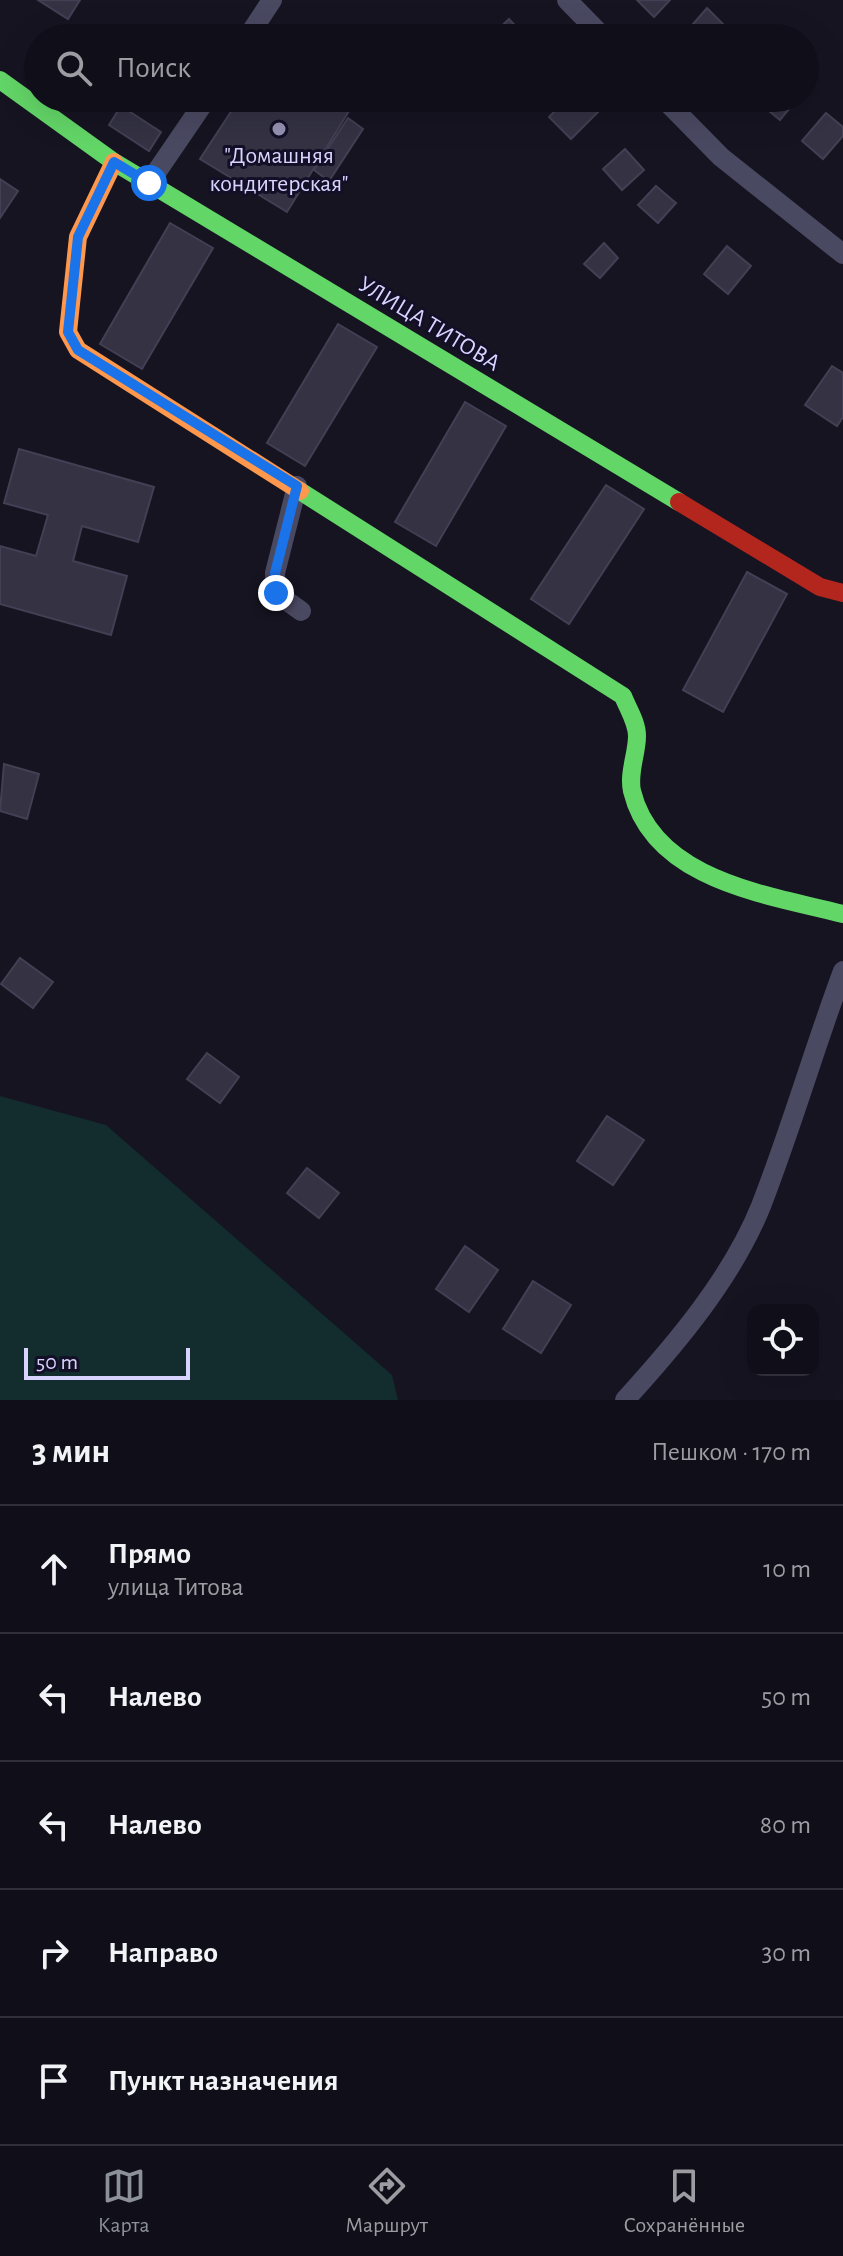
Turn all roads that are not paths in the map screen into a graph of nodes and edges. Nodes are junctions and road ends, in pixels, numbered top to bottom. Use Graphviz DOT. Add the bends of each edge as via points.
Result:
graph roads {
  1 [pos="272,0"];
  2 [pos="567,0"];
  3 [pos="256,24"];
  4 [pos="590,24"];
  5 [pos="0,80"];
  6 [pos="24,97"];
  7 [pos="44,112"];
  8 [pos="197,112"];
  9 [pos="677,112"];
  10 [pos="114,162"];
  11 [pos="149,183"];
  12 [pos="843,254"];
  13 [pos="297,486"];
  14 [pos="843,593"];
  15 [pos="301,611"];
  16 [pos="843,914"];
  17 [pos="843,971"];
  18 [pos="625,1400"];
  1 -- 3 [label="street"];
  2 -- 4 [label="street"];
  5 -- 6 [label="street, УЛИЦА ТИТОВА"];
  7 -- 10 [label="street, УЛИЦА ТИТОВА"];
  8 -- 11 [label="street"];
  9 -- 12 [label="street" via="721,157"];
  10 -- 11 [label="street, УЛИЦА ТИТОВА"];
  10 -- 13 [label="street" via="78,237 68,332 78,350"];
  11 -- 14 [label="street, УЛИЦА ТИТОВА" via="820,587"];
  13 -- 15 [label="street" via="275,573 276,593"];
  13 -- 16 [label="street" via="623,696 638,732 632,789 651,832 674,855 712,877"];
  17 -- 18 [label="street" via="760,1209 714,1288"];
}
